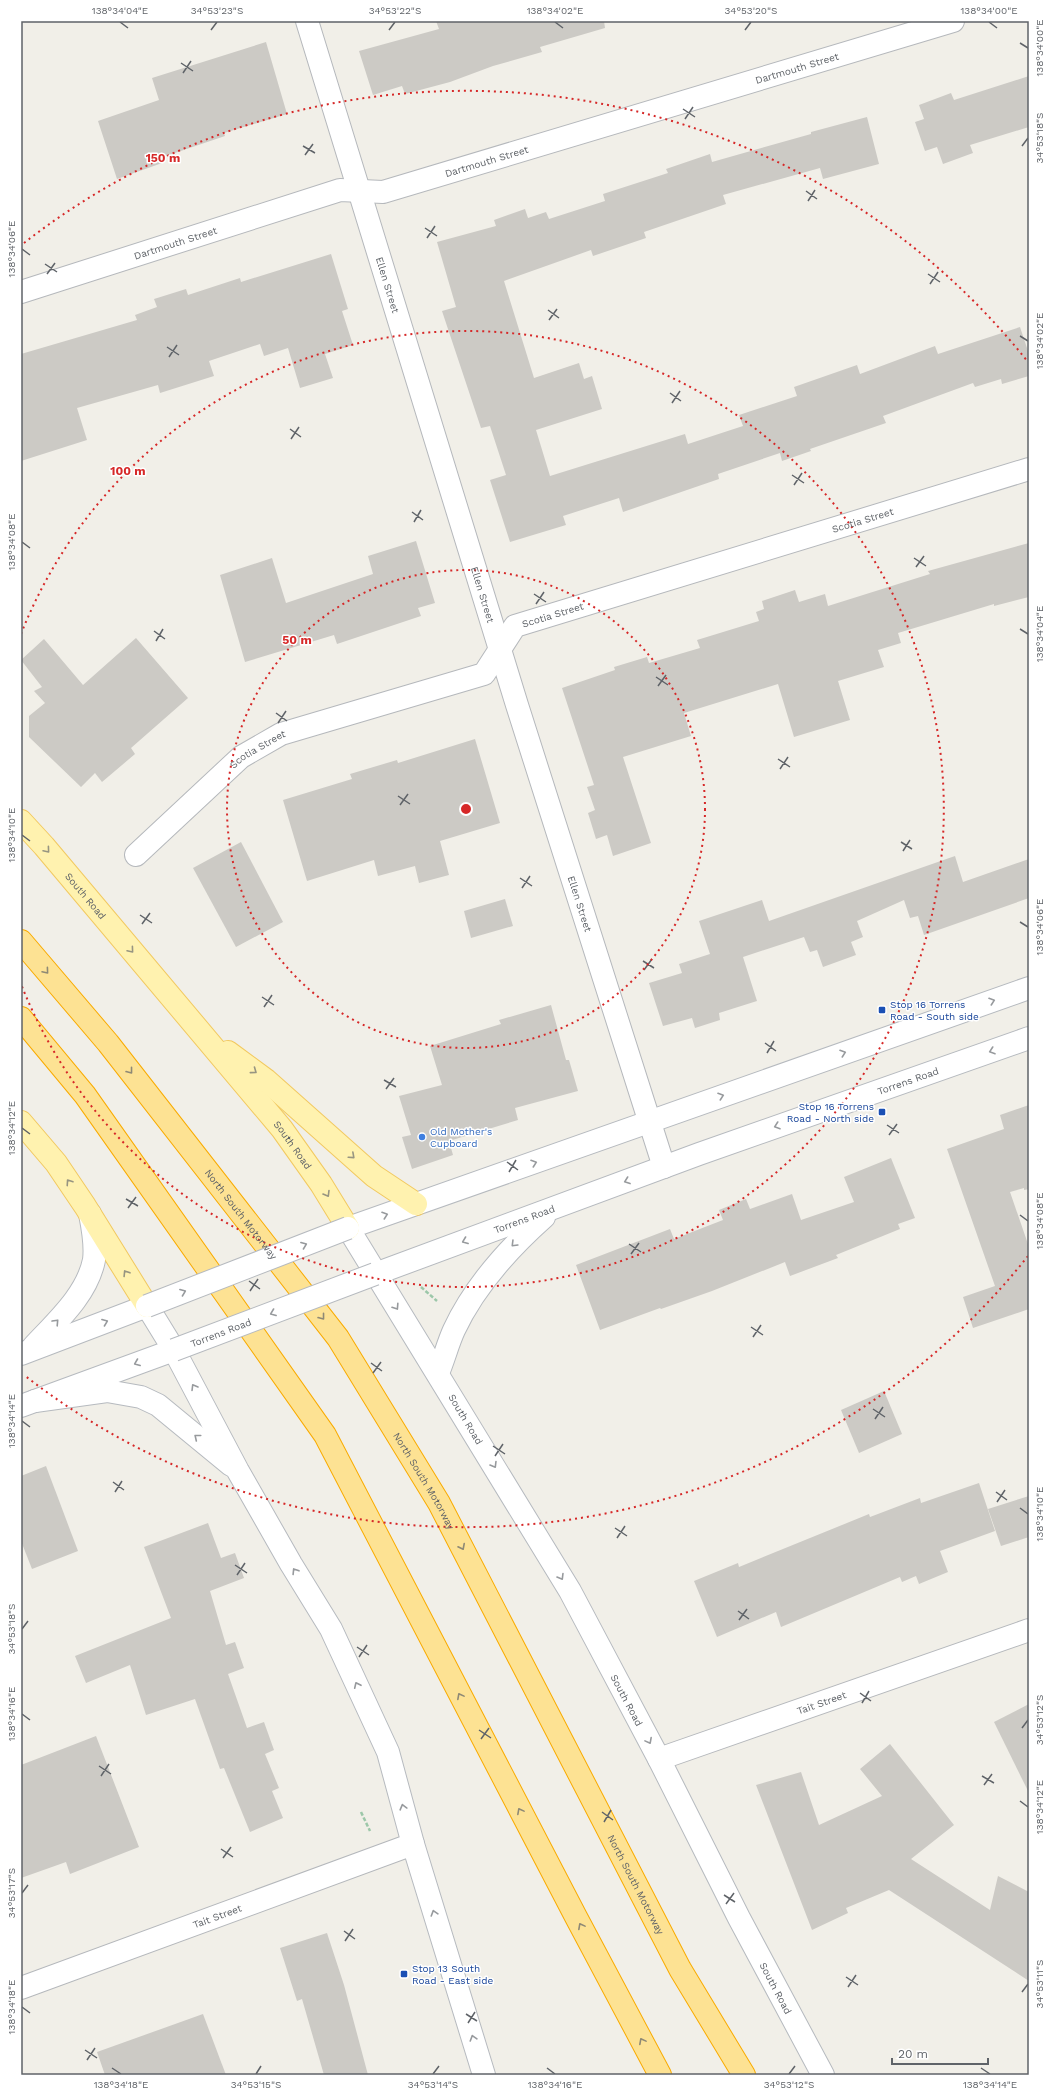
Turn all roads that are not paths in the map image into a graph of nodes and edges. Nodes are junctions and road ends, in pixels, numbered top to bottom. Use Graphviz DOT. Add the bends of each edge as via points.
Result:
graph roads {
  1 [pos="307,21"];
  2 [pos="953,21"];
  3 [pos="361,191"];
  4 [pos="21,292"];
  5 [pos="1029,469"];
  6 [pos="500,649"];
  7 [pos="21,821"];
  8 [pos="136,855"];
  9 [pos="21,941"];
  10 [pos="1029,988"];
  11 [pos="21,1018"];
  12 [pos="200,1032"];
  13 [pos="1029,1038"];
  14 [pos="21,1122"];
  15 [pos="649,1122"];
  16 [pos="664,1167"];
  17 [pos="416,1204"];
  18 [pos="554,1208"];
  19 [pos="90,1214"];
  20 [pos="348,1228"];
  21 [pos="375,1274"];
  22 [pos="147,1306"];
  23 [pos="174,1350"];
  24 [pos="25,1352"];
  25 [pos="438,1373"];
  26 [pos="28,1404"];
  27 [pos="238,1471"];
  28 [pos="1029,1630"];
  29 [pos="659,1759"];
  30 [pos="413,1844"];
  31 [pos="21,1988"];
  32 [pos="484,2075"];
  33 [pos="660,2075"];
  34 [pos="744,2075"];
  35 [pos="823,2075"];
  1 -- 3 [label="main road, Ellen Street"];
  2 -- 3 [label="main road, Dartmouth Street" via="383,192"];
  3 -- 4 [label="main road, Dartmouth Street" via="340,190 329,193"];
  3 -- 6 [label="main road, Ellen Street"];
  5 -- 6 [label="main road, Scotia Street" via="515,626"];
  6 -- 8 [label="main road, Scotia Street" via="484,674 281,734 241,757"];
  6 -- 15 [label="main road, Ellen Street"];
  7 -- 12 [label="main road, South Road, one-way"];
  9 -- 34 [label="highway, North South Motorway, one-way" via="108,1043 338,1338 439,1503 680,1969"];
  15 -- 10 [label="main road, one-way"];
  33 -- 11 [label="highway, one-way" via="325,1435 85,1095"];
  12 -- 17 [label="main road, one-way" via="266,1080 374,1176"];
  12 -- 20 [label="main road, South Road, one-way" via="282,1129"];
  13 -- 16 [label="main road, Torrens Road, one-way"];
  19 -- 14 [label="main road, one-way" via="56,1163"];
  15 -- 16 [label="main road, Ellen Street"];
  17 -- 15 [label="main road, one-way"];
  16 -- 18 [label="main road, Torrens Road, one-way"];
  20 -- 17 [label="main road, one-way"];
  18 -- 21 [label="main road, Torrens Road, one-way"];
  18 -- 25 [label="main road, one-way" via="513,1245 495,1266 455,1329"];
  22 -- 19 [label="main road, one-way"];
  24 -- 19 [label="main road, one-way" via="67,1310 85,1285 94,1261 94,1233"];
  20 -- 21 [label="main road, South Road"];
  22 -- 20 [label="main road, one-way, bridge"];
  21 -- 23 [label="main road, Torrens Road, one-way, bridge"];
  21 -- 25 [label="main road, South Road, one-way"];
  22 -- 23 [label="main road"];
  24 -- 22 [label="main road, one-way"];
  23 -- 26 [label="main road, Torrens Road, one-way"];
  27 -- 23 [label="main road, one-way"];
  25 -- 29 [label="main road, South Road, one-way" via="570,1591"];
  27 -- 26 [label="main road, one-way" via="158,1405 141,1397 107,1391"];
  30 -- 27 [label="main road, one-way" via="388,1752 331,1629"];
  28 -- 29 [label="main road, Tait Street"];
  29 -- 35 [label="main road, South Road" via="739,1918"];
  30 -- 31 [label="main road, Tait Street"];
  32 -- 30 [label="main road, one-way"];
}
